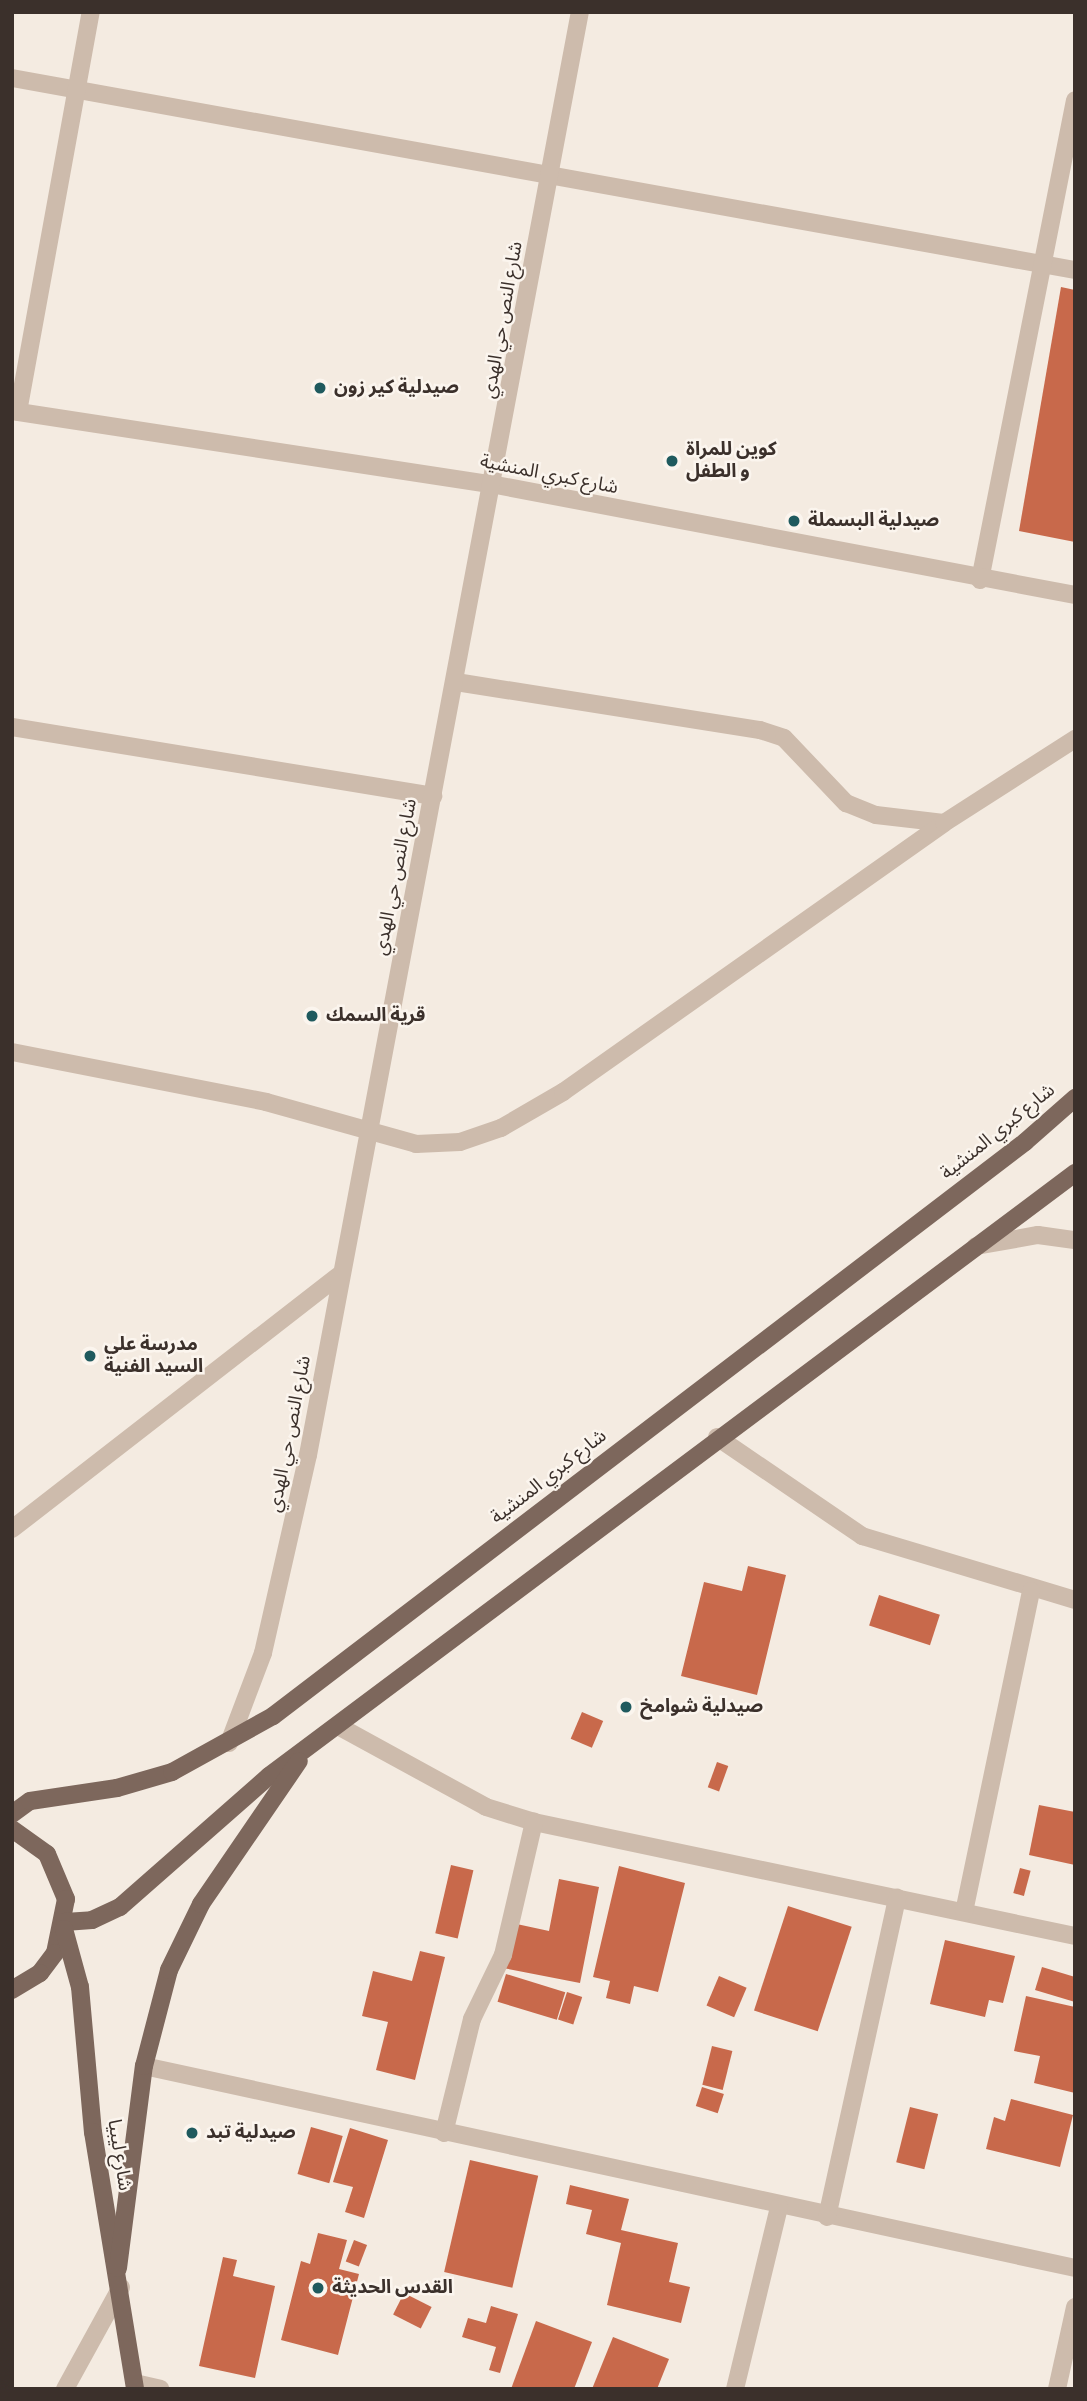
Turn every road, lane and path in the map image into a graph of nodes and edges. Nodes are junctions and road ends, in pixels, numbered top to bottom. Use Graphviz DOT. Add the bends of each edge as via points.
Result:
graph roads {
  1 [pos="91,12"];
  2 [pos="580,12"];
  3 [pos="12,78"];
  4 [pos="79,90"];
  5 [pos="1075,100"];
  6 [pos="549,179"];
  7 [pos="1041,263"];
  8 [pos="1075,270"];
  9 [pos="15,412"];
  10 [pos="496,485"];
  11 [pos="980,580"];
  12 [pos="1075,595"];
  13 [pos="456,682"];
  14 [pos="12,727"];
  15 [pos="1075,739"];
  16 [pos="433,796"];
  17 [pos="944,823"];
  18 [pos="12,1052"];
  19 [pos="1075,1098"];
  20 [pos="370,1129"];
  21 [pos="1075,1173"];
  22 [pos="1075,1240"];
  23 [pos="976,1246"];
  24 [pos="339,1275"];
  25 [pos="717,1437"];
  26 [pos="12,1529"];
  27 [pos="1031,1591"];
  28 [pos="1075,1600"];
  29 [pos="340,1727"];
  30 [pos="229,1743"];
  31 [pos="303,1755"];
  32 [pos="12,1814"];
  33 [pos="534,1822"];
  34 [pos="12,1829"];
  35 [pos="897,1898"];
  36 [pos="964,1912"];
  37 [pos="65,1926"];
  38 [pos="1075,1936"];
  39 [pos="12,1990"];
  40 [pos="144,2066"];
  41 [pos="444,2133"];
  42 [pos="779,2207"];
  43 [pos="827,2217"];
  44 [pos="118,2268"];
  45 [pos="1075,2268"];
  46 [pos="121,2287"];
  47 [pos="1075,2307"];
  48 [pos="135,2386"];
  49 [pos="65,2389"];
  50 [pos="160,2389"];
  51 [pos="735,2389"];
  52 [pos="1057,2389"];
  1 -- 4 [label="street"];
  2 -- 6 [label="street, شارع النص حي الهدي"];
  3 -- 4 [label="street"];
  4 -- 6 [label="street"];
  4 -- 9 [label="street"];
  5 -- 7 [label="street"];
  6 -- 7 [label="street"];
  6 -- 10 [label="street, شارع النص حي الهدي"];
  7 -- 8 [label="street"];
  7 -- 11 [label="street"];
  9 -- 10 [label="street, شارع كبري المنشية"];
  10 -- 11 [label="street, شارع كبري المنشية"];
  10 -- 13 [label="street, شارع النص حي الهدي"];
  11 -- 12 [label="street, شارع كبري المنشية"];
  13 -- 16 [label="street, شارع النص حي الهدي"];
  13 -- 17 [label="street" via="760,730 784,738 846,803 876,815"];
  14 -- 16 [label="street"];
  15 -- 17 [label="street"];
  16 -- 20 [label="street, شارع النص حي الهدي"];
  17 -- 20 [label="street" via="563,1092 501,1128 460,1142 416,1144"];
  18 -- 20 [label="street" via="215,1090"];
  19 -- 30 [label="main road, شارع كبري المنشية" via="1026,1142 676,1404 356,1655"];
  20 -- 24 [label="street, شارع النص حي الهدي"];
  21 -- 23 [label="main road"];
  22 -- 23 [label="street" via="1038,1235"];
  23 -- 25 [label="main road"];
  24 -- 26 [label="street"];
  24 -- 30 [label="street, شارع النص حي الهدي" via="275,1609"];
  25 -- 27 [label="street" via="862,1536"];
  25 -- 29 [label="main road"];
  27 -- 28 [label="street"];
  27 -- 36 [label="street"];
  29 -- 31 [label="main road"];
  29 -- 33 [label="street" via="486,1807"];
  30 -- 32 [label="main road, شارع كبري المنشية" via="149,1780 41,1798"];
  31 -- 37 [label="main road" via="211,1822 120,1907"];
  31 -- 40 [label="main road" via="186,1933 160,1997"];
  33 -- 35 [label="street"];
  33 -- 41 [label="street" via="503,1955 472,2019"];
  34 -- 37 [label="main road, شارع ليبيا" via="47,1854 59,1875"];
  35 -- 36 [label="street"];
  35 -- 43 [label="street"];
  36 -- 38 [label="street"];
  37 -- 39 [label="main road" via="40,1973"];
  37 -- 44 [label="main road, شارع ليبيا" via="80,1987 93,2132"];
  40 -- 41 [label="street"];
  40 -- 44 [label="main road"];
  41 -- 42 [label="street"];
  42 -- 43 [label="street"];
  42 -- 51 [label="street"];
  43 -- 45 [label="street"];
  44 -- 46 [label="main road, شارع ليبيا"];
  46 -- 48 [label="main road, شارع ليبيا"];
  46 -- 49 [label="street"];
  47 -- 52 [label="street"];
  48 -- 50 [label="street"];
}
